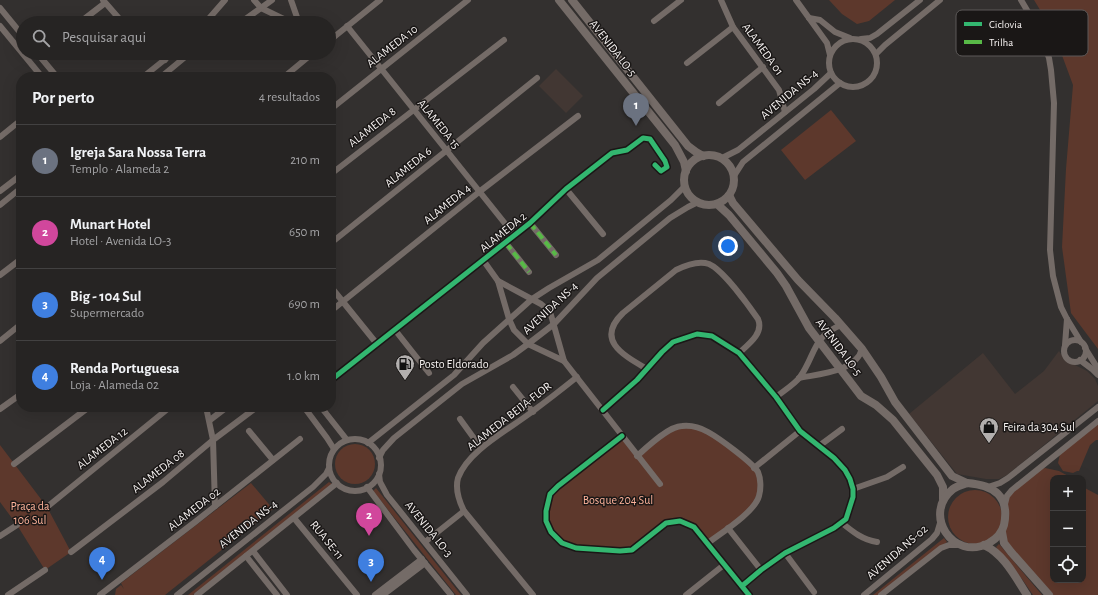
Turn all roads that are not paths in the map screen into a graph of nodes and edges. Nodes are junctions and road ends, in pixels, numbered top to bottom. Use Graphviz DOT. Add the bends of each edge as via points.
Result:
graph roads {
  1 [pos="225,0"];
  2 [pos="254,0"];
  3 [pos="272,0"];
  4 [pos="291,0"];
  5 [pos="380,0"];
  6 [pos="468,0"];
  7 [pos="559,0"];
  8 [pos="572,0"];
  9 [pos="681,0"];
  10 [pos="720,0"];
  11 [pos="796,0"];
  12 [pos="920,0"];
  13 [pos="940,0"];
  14 [pos="1021,0"];
  15 [pos="104,1"];
  16 [pos="0,8"];
  17 [pos="261,8"];
  18 [pos="1027,10"];
  19 [pos="87,16"];
  20 [pos="117,16"];
  21 [pos="210,16"];
  22 [pos="250,16"];
  23 [pos="278,16"];
  24 [pos="297,16"];
  25 [pos="809,18"];
  26 [pos="654,21"];
  27 [pos="0,26"];
  28 [pos="347,26"];
  29 [pos="16,27"];
  30 [pos="733,28"];
  31 [pos="336,35"];
  32 [pos="851,38"];
  33 [pos="860,39"];
  34 [pos="504,40"];
  35 [pos="16,45"];
  36 [pos="876,54"];
  37 [pos="830,55"];
  38 [pos="1048,56"];
  39 [pos="28,60"];
  40 [pos="43,60"];
  41 [pos="165,60"];
  42 [pos="182,60"];
  43 [pos="305,60"];
  44 [pos="687,63"];
  45 [pos="763,67"];
  46 [pos="380,69"];
  47 [pos="38,72"];
  48 [pos="53,72"];
  49 [pos="149,72"];
  50 [pos="167,72"];
  51 [pos="290,72"];
  52 [pos="831,73"];
  53 [pos="537,78"];
  54 [pos="840,83"];
  55 [pos="719,103"];
  56 [pos="336,105"];
  57 [pos="412,110"];
  58 [pos="785,112"];
  59 [pos="578,116"];
  60 [pos="16,124"];
  61 [pos="0,137"];
  62 [pos="446,150"];
  63 [pos="703,156"];
  64 [pos="722,158"];
  65 [pos="655,165"];
  66 [pos="336,170"];
  67 [pos="686,171"];
  68 [pos="734,176"];
  69 [pos="16,179"];
  70 [pos="685,186"];
  71 [pos="566,189"];
  72 [pos="0,191"];
  73 [pos="16,192"];
  74 [pos="479,192"];
  75 [pos="729,195"];
  76 [pos="698,202"];
  77 [pos="717,204"];
  78 [pos="0,205"];
  79 [pos="530,224"];
  80 [pos="603,234"];
  81 [pos="515,236"];
  82 [pos="336,240"];
  83 [pos="506,243"];
  84 [pos="556,254"];
  85 [pos="483,260"];
  86 [pos="16,263"];
  87 [pos="529,272"];
  88 [pos="0,276"];
  89 [pos="498,281"];
  90 [pos="336,293"];
  91 [pos="532,299"];
  92 [pos="343,302"];
  93 [pos="336,308"];
  94 [pos="509,319"];
  95 [pos="1067,319"];
  96 [pos="554,324"];
  97 [pos="841,325"];
  98 [pos="16,328"];
  99 [pos="395,330"];
  100 [pos="0,341"];
  101 [pos="819,341"];
  102 [pos="1081,342"];
  103 [pos="377,344"];
  104 [pos="528,344"];
  105 [pos="1065,345"];
  106 [pos="1085,348"];
  107 [pos="862,349"];
  108 [pos="739,353"];
  109 [pos="1080,360"];
  110 [pos="564,361"];
  111 [pos="647,369"];
  112 [pos="841,369"];
  113 [pos="1098,369"];
  114 [pos="429,373"];
  115 [pos="1098,375"];
  116 [pos="336,376"];
  117 [pos="577,377"];
  118 [pos="799,378"];
  119 [pos="514,387"];
  120 [pos="776,397"];
  121 [pos="16,398"];
  122 [pos="1098,407"];
  123 [pos="0,409"];
  124 [pos="603,410"];
  125 [pos="82,412"];
  126 [pos="164,412"];
  127 [pos="208,412"];
  128 [pos="220,412"];
  129 [pos="251,412"];
  130 [pos="308,412"];
  131 [pos="325,412"];
  132 [pos="533,412"];
  133 [pos="460,419"];
  134 [pos="210,420"];
  135 [pos="1098,420"];
  136 [pos="842,429"];
  137 [pos="249,431"];
  138 [pos="800,431"];
  139 [pos="622,436"];
  140 [pos="300,439"];
  141 [pos="214,440"];
  142 [pos="347,440"];
  143 [pos="368,443"];
  144 [pos="819,446"];
  145 [pos="482,448"];
  146 [pos="334,449"];
  147 [pos="637,456"];
  148 [pos="379,458"];
  149 [pos="273,460"];
  150 [pos="14,464"];
  151 [pos="903,467"];
  152 [pos="329,468"];
  153 [pos="754,468"];
  154 [pos="378,474"];
  155 [pos="967,483"];
  156 [pos="337,484"];
  157 [pos="660,484"];
  158 [pos="988,486"];
  159 [pos="367,487"];
  160 [pos="853,489"];
  161 [pos="943,499"];
  162 [pos="1004,504"];
  163 [pos="215,506"];
  164 [pos="47,507"];
  165 [pos="464,511"];
  166 [pos="294,518"];
  167 [pos="842,523"];
  168 [pos="940,523"];
  169 [pos="17,525"];
  170 [pos="728,528"];
  171 [pos="1002,532"];
  172 [pos="0,536"];
  173 [pos="425,542"];
  174 [pos="877,542"];
  175 [pos="708,543"];
  176 [pos="957,545"];
  177 [pos="984,545"];
  178 [pos="253,551"];
  179 [pos="72,552"];
  180 [pos="785,553"];
  181 [pos="246,556"];
  182 [pos="424,561"];
  183 [pos="725,564"];
  184 [pos="45,570"];
  185 [pos="761,570"];
  186 [pos="742,586"];
  187 [pos="814,592"];
  188 [pos="108,593"];
  189 [pos="200,594"];
  190 [pos="8,595"];
  191 [pos="100,595"];
  192 [pos="177,595"];
  193 [pos="277,595"];
  194 [pos="287,595"];
  195 [pos="357,595"];
  196 [pos="374,595"];
  197 [pos="383,595"];
  198 [pos="451,595"];
  199 [pos="467,595"];
  200 [pos="533,595"];
  201 [pos="686,595"];
  202 [pos="749,595"];
  203 [pos="864,595"];
  204 [pos="881,595"];
  205 [pos="1027,595"];
  206 [pos="1049,595"];
  1 -- 21 [label="street"];
  2 -- 17 [label="street"];
  3 -- 17 [label="street"];
  4 -- 24 [label="street"];
  5 -- 28 [label="street"];
  6 -- 46 [label="street, ALAMEDA 10"];
  7 -- 67 [label="main road, AVENIDA LO-5" via="675,146"];
  8 -- 63 [label="main road, AVENIDA LO-5" via="688,146"];
  9 -- 26 [label="street"];
  10 -- 30 [label="street, ALAMEDA 01"];
  11 -- 25 [label="street"];
  12 -- 33 [label="street" via="877,34"];
  13 -- 36 [label="street"];
  14 -- 18 [label="street"];
  15 -- 19 [label="street"];
  15 -- 20 [label="street"];
  16 -- 29 [label="street"];
  17 -- 22 [label="street"];
  17 -- 23 [label="street"];
  25 -- 32 [label="street" via="820,20 835,32"];
  25 -- 37 [label="street" via="827,43"];
  27 -- 35 [label="street"];
  28 -- 31 [label="street"];
  28 -- 46 [label="street, ALAMEDA 15"];
  30 -- 44 [label="street"];
  30 -- 45 [label="street, ALAMEDA 01"];
  32 -- 33 [label="street"];
  32 -- 37 [label="street" via="838,43"];
  33 -- 36 [label="street"];
  34 -- 57 [label="street, ALAMEDA 8"];
  36 -- 54 [label="street" via="876,69 868,81 855,87"];
  37 -- 52 [label="street"];
  38 -- 95 [label="street" via="1054,103 1050,250 1057,294"];
  39 -- 47 [label="street"];
  40 -- 48 [label="street"];
  41 -- 49 [label="street"];
  42 -- 50 [label="street"];
  43 -- 51 [label="street"];
  45 -- 55 [label="street"];
  45 -- 58 [label="street, ALAMEDA 01" via="779,90"];
  46 -- 56 [label="street, ALAMEDA 10"];
  46 -- 57 [label="street, ALAMEDA 15"];
  52 -- 54 [label="street"];
  52 -- 58 [label="street, AVENIDA NS-4"];
  53 -- 62 [label="street, ALAMEDA 6"];
  54 -- 68 [label="street, AVENIDA NS-4" via="743,162"];
  57 -- 62 [label="street, ALAMEDA 15"];
  57 -- 66 [label="street, ALAMEDA 8"];
  58 -- 64 [label="street, AVENIDA NS-4" via="738,150"];
  59 -- 74 [label="street, ALAMEDA 4"];
  60 -- 61 [label="street"];
  62 -- 74 [label="street, ALAMEDA 15"];
  62 -- 82 [label="street, ALAMEDA 6"];
  63 -- 64 [label="main road"];
  63 -- 67 [label="main road" via="695,159"];
  64 -- 68 [label="main road" via="730,166"];
  65 -- 71 [label="street, ALAMEDA 2" via="661,171 667,167 650,139 643,138 627,150 612,153"];
  67 -- 70 [label="main road"];
  68 -- 75 [label="main road" via="733,188"];
  69 -- 72 [label="street"];
  70 -- 76 [label="main road" via="690,196"];
  70 -- 91 [label="street, AVENIDA NS-4" via="598,260"];
  71 -- 79 [label="street, ALAMEDA 2"];
  71 -- 80 [label="street"];
  73 -- 78 [label="street"];
  74 -- 81 [label="street, ALAMEDA 15"];
  74 -- 92 [label="street, ALAMEDA 4"];
  75 -- 77 [label="main road"];
  75 -- 97 [label="main road, AVENIDA LO-5" via="794,276"];
  76 -- 77 [label="main road"];
  76 -- 96 [label="street, AVENIDA NS-4" via="670,218 597,278"];
  77 -- 101 [label="main road, AVENIDA LO-5" via="777,273"];
  79 -- 81 [label="street, ALAMEDA 2"];
  79 -- 84 [label="street"];
  81 -- 83 [label="street, ALAMEDA 2"];
  83 -- 85 [label="street, ALAMEDA 2"];
  83 -- 87 [label="street"];
  85 -- 89 [label="street"];
  85 -- 99 [label="street, ALAMEDA 2"];
  86 -- 88 [label="street"];
  89 -- 91 [label="street"];
  89 -- 94 [label="street"];
  90 -- 92 [label="street"];
  91 -- 94 [label="street, AVENIDA NS-4"];
  91 -- 96 [label="street" via="547,309"];
  92 -- 93 [label="street, ALAMEDA 4"];
  92 -- 103 [label="street"];
  94 -- 104 [label="street" via="514,330"];
  94 -- 143 [label="street, AVENIDA NS-4" via="482,343 454,376"];
  95 -- 102 [label="street"];
  95 -- 105 [label="street"];
  96 -- 104 [label="street, AVENIDA NS-4"];
  96 -- 110 [label="street"];
  97 -- 101 [label="street" via="826,333"];
  97 -- 107 [label="main road, AVENIDA LO-5"];
  98 -- 100 [label="street"];
  99 -- 103 [label="street, ALAMEDA 2"];
  99 -- 114 [label="street"];
  101 -- 112 [label="main road, AVENIDA LO-5"];
  101 -- 118 [label="street"];
  102 -- 105 [label="street" via="1072,340"];
  102 -- 106 [label="street"];
  103 -- 116 [label="street, ALAMEDA 2"];
  104 -- 110 [label="street"];
  104 -- 148 [label="street, AVENIDA NS-4" via="462,384 394,438"];
  105 -- 109 [label="street" via="1064,352 1067,358 1073,361"];
  106 -- 109 [label="street" via="1084,356"];
  106 -- 113 [label="street"];
  107 -- 112 [label="street" via="857,359"];
  107 -- 155 [label="main road, AVENIDA LO-5" via="895,402 945,467 955,478"];
  108 -- 111 [label="street" via="712,336 697,334 673,342"];
  108 -- 111 [label="street" via="760,329 758,319 725,278 710,264 702,262 676,270 616,319 610,337 633,361"];
  108 -- 120 [label="street"];
  109 -- 115 [label="street"];
  110 -- 117 [label="street"];
  111 -- 124 [label="street"];
  112 -- 118 [label="street"];
  112 -- 161 [label="main road, AVENIDA LO-5" via="861,396 893,420 937,475 943,487"];
  117 -- 124 [label="street"];
  117 -- 132 [label="street, ALAMEDA BEIJA-FLOR"];
  118 -- 120 [label="street"];
  119 -- 132 [label="street"];
  120 -- 138 [label="street"];
  121 -- 123 [label="street"];
  122 -- 158 [label="street" via="1000,484"];
  124 -- 139 [label="street"];
  125 -- 150 [label="street"];
  126 -- 164 [label="street, ALAMEDA 12"];
  127 -- 134 [label="street"];
  128 -- 134 [label="street"];
  129 -- 141 [label="street, ALAMEDA 08"];
  130 -- 146 [label="street"];
  131 -- 142 [label="street"];
  132 -- 145 [label="street, ALAMEDA BEIJA-FLOR"];
  133 -- 145 [label="street"];
  134 -- 141 [label="street"];
  135 -- 162 [label="street" via="1012,490"];
  136 -- 144 [label="street"];
  137 -- 149 [label="street"];
  138 -- 144 [label="street"];
  138 -- 153 [label="street"];
  139 -- 147 [label="street"];
  139 -- 175 [label="street" via="550,494 546,521 551,532 562,543 576,548 620,551 632,550 666,523 680,522 694,527"];
  140 -- 149 [label="street, ALAMEDA 02"];
  141 -- 163 [label="street"];
  141 -- 179 [label="street, ALAMEDA 08"];
  142 -- 143 [label="street" via="355,439"];
  142 -- 146 [label="street"];
  143 -- 148 [label="street" via="376,450"];
  144 -- 160 [label="street" via="845,470"];
  145 -- 165 [label="street, ALAMEDA BEIJA-FLOR" via="470,460 458,479 458,498"];
  146 -- 152 [label="street"];
  147 -- 153 [label="street" via="670,430 681,425 708,432"];
  147 -- 157 [label="street"];
  148 -- 154 [label="street"];
  149 -- 163 [label="street, ALAMEDA 02"];
  151 -- 160 [label="street" via="887,477"];
  152 -- 156 [label="street"];
  152 -- 192 [label="street, AVENIDA NS-4" via="313,487"];
  153 -- 170 [label="street" via="758,472 761,486 759,497 751,508"];
  154 -- 159 [label="street" via="374,482"];
  154 -- 173 [label="street, AVENIDA LO-3" via="387,495"];
  155 -- 158 [label="main road"];
  155 -- 161 [label="main road" via="954,488"];
  156 -- 159 [label="street" via="352,490"];
  156 -- 166 [label="street, AVENIDA NS-4"];
  158 -- 162 [label="main road"];
  159 -- 182 [label="street, AVENIDA LO-3"];
  160 -- 167 [label="street" via="850,508"];
  161 -- 168 [label="main road"];
  162 -- 171 [label="main road"];
  163 -- 188 [label="street, ALAMEDA 02"];
  165 -- 173 [label="street"];
  165 -- 200 [label="street, ALAMEDA BEIJA-FLOR"];
  166 -- 178 [label="street, AVENIDA NS-4"];
  166 -- 195 [label="street, RUA SE-11"];
  167 -- 174 [label="street" via="869,541"];
  167 -- 180 [label="street"];
  168 -- 176 [label="main road"];
  168 -- 203 [label="street, AVENIDA NS-02" via="932,539"];
  169 -- 172 [label="street"];
  170 -- 175 [label="street"];
  170 -- 185 [label="street"];
  171 -- 177 [label="main road" via="993,541"];
  171 -- 206 [label="main road" via="1004,543"];
  173 -- 199 [label="street, AVENIDA LO-3"];
  175 -- 183 [label="street"];
  176 -- 177 [label="main road"];
  176 -- 204 [label="street, AVENIDA NS-02" via="941,548"];
  177 -- 205 [label="main road" via="998,554"];
  178 -- 181 [label="street, AVENIDA NS-4"];
  178 -- 194 [label="street"];
  180 -- 185 [label="street"];
  180 -- 187 [label="street"];
  181 -- 189 [label="street, AVENIDA NS-4"];
  181 -- 193 [label="street"];
  182 -- 196 [label="street"];
  182 -- 197 [label="street"];
  182 -- 198 [label="street, AVENIDA LO-3"];
  183 -- 186 [label="street"];
  183 -- 201 [label="street"];
  184 -- 190 [label="street"];
  185 -- 186 [label="street"];
  186 -- 202 [label="street"];
  188 -- 191 [label="street, ALAMEDA 02"];
}
